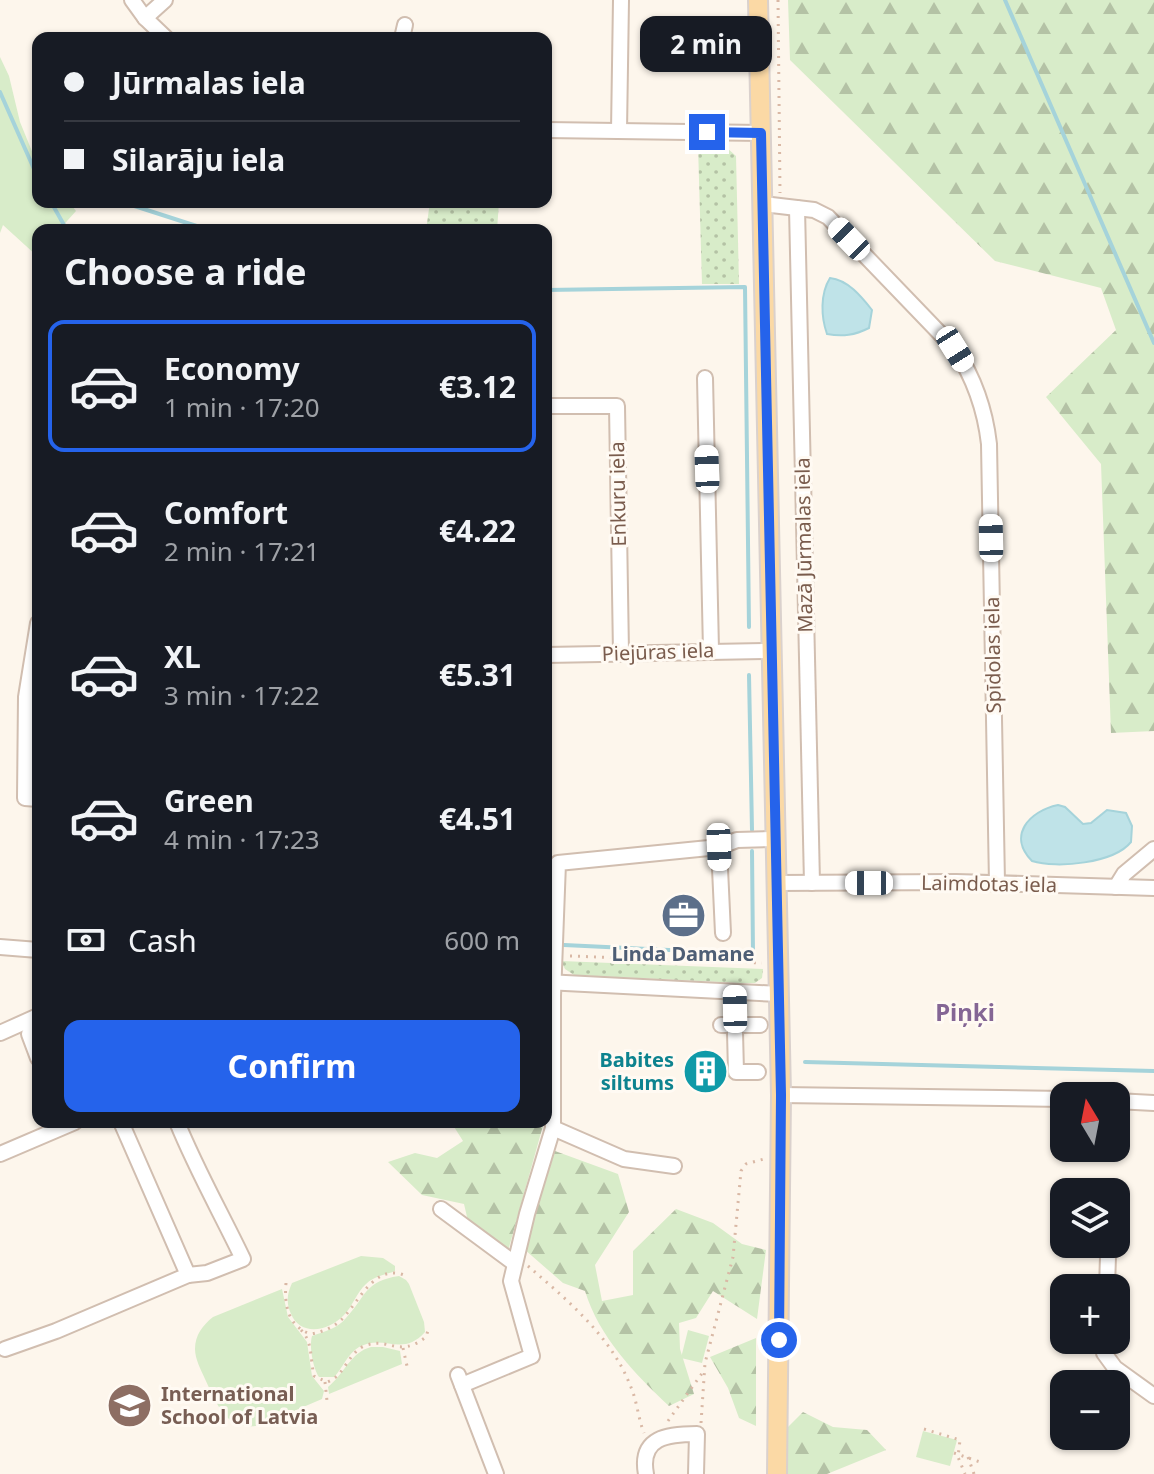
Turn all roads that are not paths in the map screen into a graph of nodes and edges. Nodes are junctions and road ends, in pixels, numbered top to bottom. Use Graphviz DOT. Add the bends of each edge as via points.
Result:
graph roads {
  1 [pos="132,0"];
  2 [pos="165,0"];
  3 [pos="621,0"];
  4 [pos="758,0"];
  5 [pos="145,18"];
  6 [pos="160,32"];
  7 [pos="552,130"];
  8 [pos="619,131"];
  9 [pos="761,133"];
  10 [pos="772,205"];
  11 [pos="797,208"];
  12 [pos="705,378"];
  13 [pos="552,406"];
  14 [pos="711,650"];
  15 [pos="770,651"];
  16 [pos="621,653"];
  17 [pos="552,655"];
  18 [pos="32,660"];
  19 [pos="32,798"];
  20 [pos="775,839"];
  21 [pos="719,847"];
  22 [pos="1154,849"];
  23 [pos="776,883"];
  24 [pos="812,883"];
  25 [pos="997,883"];
  26 [pos="1116,887"];
  27 [pos="1154,888"];
  28 [pos="723,933"];
  29 [pos="0,947"];
  30 [pos="32,950"];
  31 [pos="552,968"];
  32 [pos="552,982"];
  33 [pos="734,992"];
  34 [pos="779,994"];
  35 [pos="32,1019"];
  36 [pos="728,1025"];
  37 [pos="760,1025"];
  38 [pos="0,1033"];
  39 [pos="758,1072"];
  40 [pos="552,1079"];
  41 [pos="781,1095"];
  42 [pos="1050,1099"];
  43 [pos="1130,1102"];
  44 [pos="1154,1103"];
  45 [pos="61,1128"];
  46 [pos="124,1128"];
  47 [pos="179,1128"];
  48 [pos="553,1128"];
  49 [pos="0,1154"];
  50 [pos="674,1166"];
  51 [pos="441,1209"];
  52 [pos="514,1263"];
  53 [pos="188,1275"];
  54 [pos="2,1346"];
  55 [pos="1105,1354"];
  56 [pos="1154,1396"];
  57 [pos="496,1474"];
  58 [pos="646,1474"];
  59 [pos="696,1474"];
  60 [pos="777,1474"];
  1 -- 5 [label="street"];
  2 -- 5 [label="street"];
  3 -- 8 [label="street"];
  4 -- 9 [label="main road"];
  5 -- 6 [label="street"];
  7 -- 8 [label="street"];
  8 -- 9 [label="street"];
  9 -- 10 [label="main road"];
  10 -- 11 [label="street, Spīdolas iela"];
  10 -- 15 [label="main road"];
  11 -- 24 [label="street, Mazā Jūrmalas iela"];
  11 -- 25 [label="street, Spīdolas iela" via="828,217 955,349 977,391 989,444"];
  12 -- 14 [label="street"];
  13 -- 16 [label="street, Enkuru iela" via="617,406"];
  14 -- 15 [label="street, Piejūras iela"];
  14 -- 16 [label="street, Piejūras iela"];
  15 -- 20 [label="main road"];
  16 -- 17 [label="street, Piejūras iela"];
  18 -- 19 [label="street" via="26,697"];
  20 -- 21 [label="street" via="737,840"];
  20 -- 23 [label="main road"];
  21 -- 28 [label="street"];
  21 -- 31 [label="street" via="558,863"];
  22 -- 26 [label="street"];
  23 -- 24 [label="street, Laimdotas iela"];
  23 -- 34 [label="main road"];
  24 -- 25 [label="street, Laimdotas iela"];
  25 -- 26 [label="street, Laimdotas iela"];
  26 -- 27 [label="street, Laimdotas iela"];
  29 -- 30 [label="street"];
  32 -- 33 [label="street"];
  33 -- 34 [label="street"];
  33 -- 36 [label="street"];
  34 -- 41 [label="main road"];
  35 -- 38 [label="street"];
  36 -- 37 [label="street"];
  36 -- 39 [label="street" via="736,1072"];
  40 -- 48 [label="street"];
  41 -- 42 [label="street"];
  41 -- 60 [label="main road"];
  43 -- 44 [label="street"];
  45 -- 49 [label="street"];
  46 -- 53 [label="street"];
  47 -- 53 [label="street" via="243,1259"];
  48 -- 50 [label="street" via="624,1159"];
  48 -- 52 [label="street"];
  51 -- 52 [label="street"];
  52 -- 57 [label="street" via="513,1292 532,1356 460,1380"];
  53 -- 54 [label="street" via="56,1331"];
  55 -- 56 [label="street"];
  58 -- 59 [label="street" via="654,1444 674,1434 697,1434"];
}
